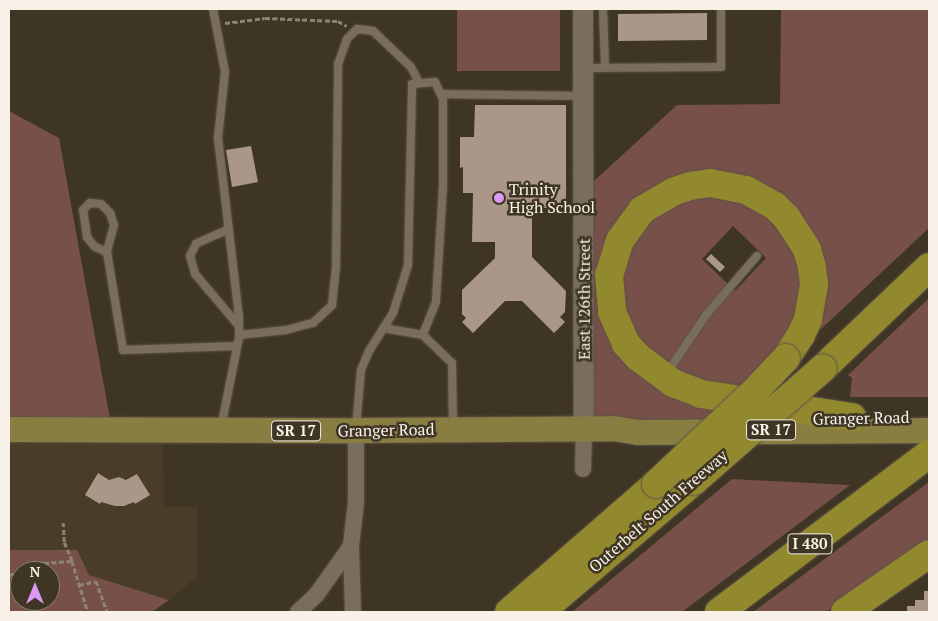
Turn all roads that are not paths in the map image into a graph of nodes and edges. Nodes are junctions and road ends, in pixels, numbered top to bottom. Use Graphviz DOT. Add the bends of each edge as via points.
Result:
graph roads {
  1 [pos="213,9"];
  2 [pos="583,9"];
  3 [pos="604,9"];
  4 [pos="721,9"];
  5 [pos="605,67"];
  6 [pos="584,68"];
  7 [pos="419,83"];
  8 [pos="441,94"];
  9 [pos="584,96"];
  10 [pos="229,229"];
  11 [pos="107,252"];
  12 [pos="757,256"];
  13 [pos="929,267"];
  14 [pos="239,326"];
  15 [pos="383,328"];
  16 [pos="239,335"];
  17 [pos="423,335"];
  18 [pos="237,346"];
  19 [pos="664,377"];
  20 [pos="852,417"];
  21 [pos="929,417"];
  22 [pos="584,428"];
  23 [pos="613,428"];
  24 [pos="454,429"];
  25 [pos="9,430"];
  26 [pos="356,430"];
  27 [pos="929,430"];
  28 [pos="221,431"];
  29 [pos="929,454"];
  30 [pos="584,469"];
  31 [pos="351,546"];
  32 [pos="929,554"];
  33 [pos="298,612"];
  34 [pos="353,612"];
  35 [pos="509,612"];
  36 [pos="540,612"];
  37 [pos="719,612"];
  38 [pos="845,612"];
  1 -- 10 [label="lane" via="224,72 218,138"];
  2 -- 6 [label="street, East 126th Street"];
  3 -- 5 [label="lane"];
  4 -- 5 [label="lane" via="721,67"];
  5 -- 6 [label="lane"];
  6 -- 9 [label="street, East 126th Street"];
  7 -- 8 [label="lane" via="435,82"];
  7 -- 15 [label="lane" via="412,84 408,265 393,313"];
  7 -- 16 [label="lane" via="411,67 373,31 356,31 347,39 338,64 336,268 332,305 312,323 286,330"];
  8 -- 9 [label="lane"];
  8 -- 17 [label="lane" via="444,186 436,302"];
  9 -- 22 [label="street, East 126th Street"];
  10 -- 14 [label="lane"];
  10 -- 14 [label="lane" via="196,244 190,256 195,274"];
  11 -- 11 [label="lane" via="114,225 110,213 101,204 90,203 83,210 87,237 95,247"];
  11 -- 18 [label="lane" via="123,350"];
  12 -- 19 [label="lane" via="706,315"];
  13 -- 36 [label="highway, Outerbelt South Freeway, bridge" via="822,368"];
  14 -- 16 [label="lane"];
  15 -- 17 [label="lane"];
  15 -- 26 [label="lane" via="361,370"];
  16 -- 18 [label="lane"];
  17 -- 24 [label="lane" via="452,363"];
  18 -- 28 [label="lane"];
  19 -- 20 [label="highway" via="686,389 717,398"];
  19 -- 35 [label="highway, bridge" via="638,357 618,329 612,312 609,276 620,240 642,210 658,199 690,186 711,183 746,190 775,206 798,233 812,267 812,301 801,335 786,358 753,393 656,484"];
  20 -- 21 [label="main road, Granger Road / SR 17"];
  20 -- 23 [label="main road, Granger Road / SR 17" via="639,422"];
  22 -- 23 [label="main road, Granger Road / SR 17"];
  22 -- 24 [label="main road, Granger Road / SR 17"];
  22 -- 30 [label="street, East 126th Street"];
  23 -- 27 [label="main road, Granger Road / SR 17" via="639,432"];
  24 -- 26 [label="main road, Granger Road / SR 17"];
  25 -- 28 [label="main road, Granger Road / SR 17"];
  26 -- 28 [label="main road, Granger Road / SR 17"];
  26 -- 31 [label="street" via="356,502"];
  29 -- 37 [label="highway, I 480"];
  31 -- 33 [label="street" via="317,594"];
  31 -- 34 [label="street"];
  32 -- 38 [label="highway"];
}
